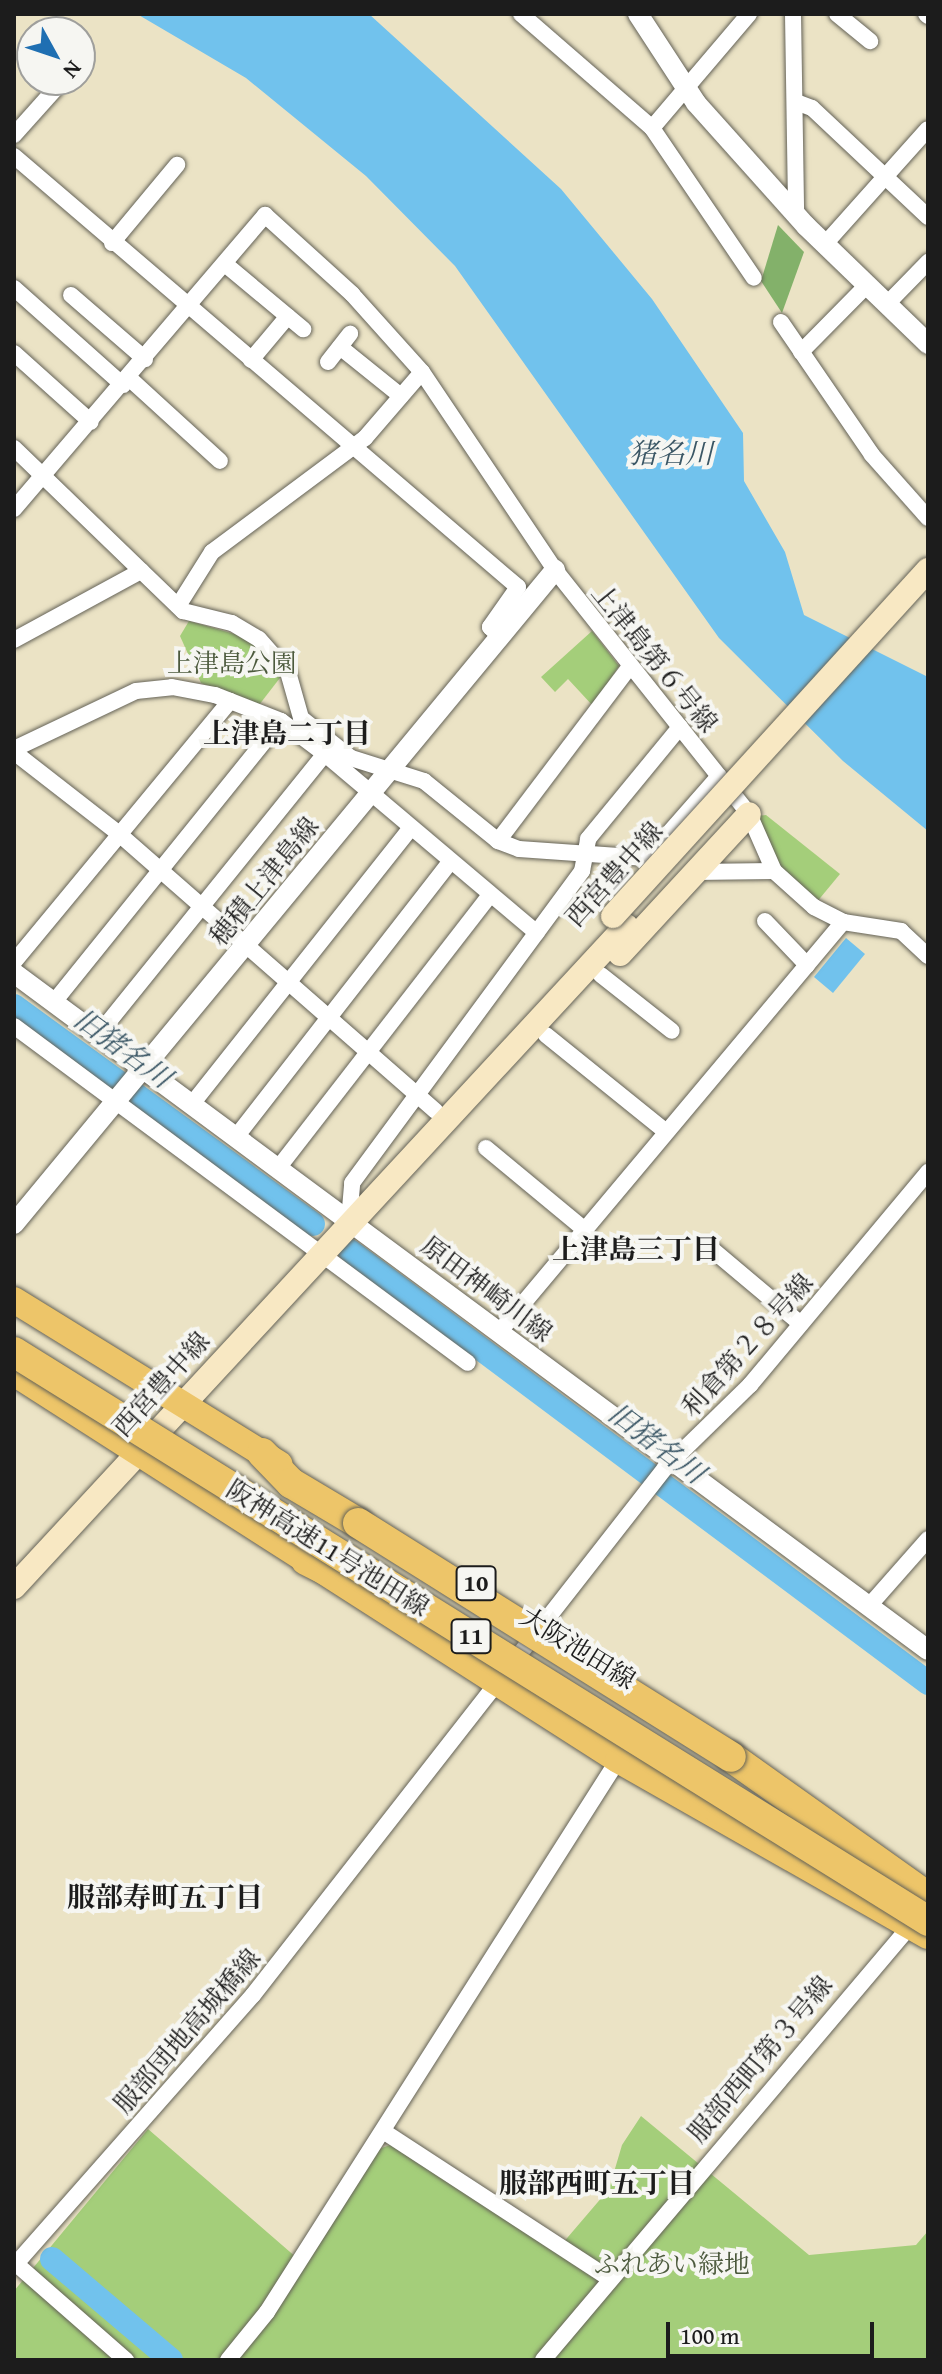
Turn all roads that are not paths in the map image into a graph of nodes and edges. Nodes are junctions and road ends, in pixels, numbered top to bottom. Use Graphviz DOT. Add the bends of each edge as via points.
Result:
graph roads {
  1 [pos="521,14"];
  2 [pos="638,14"];
  3 [pos="749,14"];
  4 [pos="793,14"];
  5 [pos="837,14"];
  6 [pos="870,41"];
  7 [pos="685,89"];
  8 [pos="49,96"];
  9 [pos="796,102"];
  10 [pos="652,128"];
  11 [pos="928,129"];
  12 [pos="14,135"];
  13 [pos="14,156"];
  14 [pos="177,165"];
  15 [pos="886,175"];
  16 [pos="796,215"];
  17 [pos="928,217"];
  18 [pos="112,243"];
  19 [pos="825,244"];
  20 [pos="928,262"];
  21 [pos="225,264"];
  22 [pos="754,278"];
  23 [pos="867,285"];
  24 [pos="14,288"];
  25 [pos="71,295"];
  26 [pos="887,304"];
  27 [pos="188,309"];
  28 [pos="288,316"];
  29 [pos="781,322"];
  30 [pos="303,329"];
  31 [pos="928,344"];
  32 [pos="801,352"];
  33 [pos="14,353"];
  34 [pos="145,359"];
  35 [pos="251,360"];
  36 [pos="328,362"];
  37 [pos="422,372"];
  38 [pos="126,382"];
  39 [pos="401,396"];
  40 [pos="91,422"];
  41 [pos="355,444"];
  42 [pos="14,448"];
  43 [pos="220,461"];
  44 [pos="45,475"];
  45 [pos="14,509"];
  46 [pos="928,518"];
  47 [pos="555,570"];
  48 [pos="928,570"];
  49 [pos="141,571"];
  50 [pos="928,593"];
  51 [pos="178,606"];
  52 [pos="500,637"];
  53 [pos="14,640"];
  54 [pos="629,668"];
  55 [pos="230,701"];
  56 [pos="281,721"];
  57 [pos="680,727"];
  58 [pos="14,750"];
  59 [pos="325,754"];
  60 [pos="389,771"];
  61 [pos="719,776"];
  62 [pos="368,794"];
  63 [pos="749,814"];
  64 [pos="408,831"];
  65 [pos="118,833"];
  66 [pos="498,841"];
  67 [pos="584,853"];
  68 [pos="448,865"];
  69 [pos="774,871"];
  70 [pos="159,872"];
  71 [pos="694,872"];
  72 [pos="490,895"];
  73 [pos="201,909"];
  74 [pos="620,921"];
  75 [pos="765,921"];
  76 [pos="843,922"];
  77 [pos="537,933"];
  78 [pos="246,944"];
  79 [pos="928,956"];
  80 [pos="14,962"];
  81 [pos="807,965"];
  82 [pos="14,973"];
  83 [pos="601,975"];
  84 [pos="289,982"];
  85 [pos="54,1002"];
  86 [pos="331,1018"];
  87 [pos="14,1026"];
  88 [pos="672,1031"];
  89 [pos="98,1035"];
  90 [pos="546,1035"];
  91 [pos="371,1054"];
  92 [pos="140,1074"];
  93 [pos="415,1092"];
  94 [pos="119,1099"];
  95 [pos="466,1102"];
  96 [pos="192,1104"];
  97 [pos="435,1111"];
  98 [pos="665,1131"];
  99 [pos="236,1137"];
  100 [pos="486,1148"];
  101 [pos="279,1167"];
  102 [pos="928,1172"];
  103 [pos="349,1220"];
  104 [pos="14,1224"];
  105 [pos="584,1229"];
  106 [pos="708,1246"];
  107 [pos="319,1252"];
  108 [pos="14,1300"];
  109 [pos="801,1324"];
  110 [pos="500,1331"];
  111 [pos="14,1332"];
  112 [pos="14,1352"];
  113 [pos="468,1363"];
  114 [pos="14,1373"];
  115 [pos="181,1403"];
  116 [pos="136,1453"];
  117 [pos="262,1453"];
  118 [pos="669,1464"];
  119 [pos="928,1539"];
  120 [pos="306,1560"];
  121 [pos="14,1587"];
  122 [pos="869,1606"];
  123 [pos="540,1624"];
  124 [pos="928,1650"];
  125 [pos="494,1683"];
  126 [pos="618,1760"];
  127 [pos="928,1883"];
  128 [pos="886,1895"];
  129 [pos="928,1900"];
  130 [pos="922,1927"];
  131 [pos="383,2131"];
  132 [pos="17,2261"];
  133 [pos="610,2279"];
  134 [pos="126,2360"];
  135 [pos="228,2360"];
  136 [pos="543,2360"];
  1 -- 10 [label="street"];
  2 -- 7 [label="street"];
  3 -- 7 [label="street"];
  4 -- 9 [label="street"];
  5 -- 6 [label="street"];
  7 -- 10 [label="street"];
  7 -- 16 [label="street"];
  8 -- 12 [label="street"];
  9 -- 15 [label="street"];
  9 -- 16 [label="street"];
  10 -- 22 [label="street"];
  11 -- 15 [label="street"];
  13 -- 18 [label="street"];
  14 -- 18 [label="street"];
  15 -- 17 [label="street"];
  15 -- 19 [label="street"];
  16 -- 19 [label="street"];
  18 -- 27 [label="street"];
  19 -- 23 [label="street"];
  20 -- 26 [label="street"];
  21 -- 27 [label="street"];
  21 -- 28 [label="street"];
  21 -- 37 [label="street, 上津島第６号線" via="265,215 352,294"];
  23 -- 26 [label="street"];
  23 -- 32 [label="street"];
  24 -- 38 [label="street"];
  25 -- 34 [label="street"];
  26 -- 31 [label="street"];
  27 -- 34 [label="street"];
  27 -- 35 [label="street"];
  28 -- 30 [label="street"];
  28 -- 35 [label="street"];
  29 -- 32 [label="street"];
  32 -- 46 [label="street" via="872,455"];
  33 -- 40 [label="street"];
  34 -- 38 [label="street"];
  35 -- 41 [label="street"];
  36 -- 39 [label="street" via="345,341"];
  37 -- 39 [label="street"];
  37 -- 47 [label="street, 上津島第６号線"];
  38 -- 40 [label="street"];
  38 -- 43 [label="street"];
  39 -- 41 [label="street"];
  40 -- 44 [label="street"];
  41 -- 51 [label="street" via="212,552"];
  41 -- 52 [label="street" via="518,587 490,627"];
  42 -- 44 [label="street"];
  44 -- 45 [label="street"];
  44 -- 49 [label="street"];
  47 -- 52 [label="street, 穂積上津島線"];
  47 -- 54 [label="street, 上津島第６号線"];
  48 -- 74 [label="main road, 西宮豊中線, bridge"];
  49 -- 51 [label="street"];
  49 -- 53 [label="street"];
  50 -- 74 [label="main road, 西宮豊中線"];
  51 -- 60 [label="street" via="259,639 288,672 301,718 351,758"];
  52 -- 60 [label="street, 穂積上津島線"];
  54 -- 57 [label="street, 上津島第６号線"];
  54 -- 66 [label="street"];
  55 -- 56 [label="street"];
  55 -- 58 [label="street" via="172,687 136,691"];
  55 -- 65 [label="street"];
  56 -- 59 [label="street"];
  56 -- 70 [label="street"];
  57 -- 61 [label="street, 上津島第６号線"];
  57 -- 67 [label="street" via="588,839"];
  58 -- 65 [label="street"];
  59 -- 62 [label="street"];
  59 -- 73 [label="street"];
  60 -- 62 [label="street, 穂積上津島線"];
  60 -- 66 [label="street" via="424,781"];
  61 -- 63 [label="street, 上津島第６号線"];
  61 -- 67 [label="street" via="647,858"];
  62 -- 64 [label="street"];
  62 -- 78 [label="street, 穂積上津島線"];
  63 -- 69 [label="street, 上津島第６号線"];
  63 -- 71 [label="main road"];
  64 -- 68 [label="street"];
  64 -- 84 [label="street"];
  65 -- 70 [label="street"];
  65 -- 80 [label="street"];
  66 -- 67 [label="street" via="519,849"];
  67 -- 77 [label="street" via="582,871"];
  68 -- 72 [label="street"];
  68 -- 86 [label="street"];
  69 -- 71 [label="street"];
  69 -- 76 [label="street" via="814,907"];
  70 -- 73 [label="street"];
  70 -- 85 [label="street"];
  71 -- 83 [label="main road"];
  72 -- 77 [label="street"];
  72 -- 91 [label="street"];
  73 -- 78 [label="street"];
  73 -- 89 [label="street"];
  74 -- 95 [label="main road, 西宮豊中線"];
  74 -- 97 [label="main road, 西宮豊中線"];
  75 -- 81 [label="street"];
  76 -- 79 [label="street" via="901,931"];
  76 -- 81 [label="street"];
  77 -- 93 [label="street"];
  78 -- 84 [label="street"];
  78 -- 92 [label="street, 穂積上津島線"];
  81 -- 98 [label="street"];
  82 -- 85 [label="street, 原田神崎川線"];
  83 -- 88 [label="street"];
  83 -- 90 [label="main road"];
  84 -- 86 [label="street"];
  84 -- 96 [label="street"];
  85 -- 89 [label="street, 原田神崎川線"];
  86 -- 91 [label="street"];
  86 -- 99 [label="street"];
  87 -- 94 [label="street"];
  89 -- 92 [label="street, 原田神崎川線"];
  90 -- 95 [label="main road" via="497,1087"];
  90 -- 98 [label="street"];
  91 -- 93 [label="street"];
  91 -- 101 [label="street"];
  92 -- 94 [label="street, 穂積上津島線"];
  92 -- 96 [label="street, 原田神崎川線"];
  93 -- 97 [label="street"];
  93 -- 103 [label="street" via="352,1183"];
  94 -- 104 [label="street, 穂積上津島線"];
  94 -- 107 [label="street"];
  95 -- 103 [label="main road, 西宮豊中線" via="367,1211"];
  96 -- 99 [label="street, 原田神崎川線"];
  97 -- 103 [label="main road, 西宮豊中線" via="355,1200"];
  98 -- 105 [label="street"];
  99 -- 101 [label="street, 原田神崎川線"];
  100 -- 105 [label="street"];
  101 -- 103 [label="street, 原田神崎川線"];
  102 -- 109 [label="street, 利倉第２８号線"];
  103 -- 107 [label="main road, 西宮豊中線"];
  103 -- 110 [label="street, 原田神崎川線"];
  105 -- 110 [label="street"];
  106 -- 109 [label="street"];
  107 -- 113 [label="street"];
  107 -- 115 [label="main road, 西宮豊中線"];
  108 -- 115 [label="main road, 大阪池田線 / 10"];
  109 -- 118 [label="street, 利倉第２８号線"];
  110 -- 118 [label="street, 原田神崎川線"];
  111 -- 129 [label="highway, 阪神高速11号池田線 / 11"];
  112 -- 128 [label="highway, 阪神高速11号池田線 / 11, bridge"];
  114 -- 116 [label="main road"];
  115 -- 116 [label="main road, 西宮豊中線"];
  115 -- 117 [label="main road, 大阪池田線 / 10"];
  116 -- 120 [label="main road"];
  116 -- 121 [label="main road, 西宮豊中線"];
  117 -- 123 [label="main road, 大阪池田線 / 10"];
  117 -- 129 [label="highway, bridge" via="291,1483 731,1757"];
  118 -- 122 [label="street, 原田神崎川線"];
  118 -- 123 [label="street, 利倉第２８号線"];
  119 -- 122 [label="street"];
  120 -- 125 [label="main road"];
  120 -- 128 [label="highway, 11, bridge" via="377,1596 704,1800"];
  122 -- 124 [label="street, 原田神崎川線"];
  123 -- 125 [label="street, 服部団地高城橋線"];
  123 -- 127 [label="main road, 大阪池田線 / 10" via="769,1769"];
  125 -- 126 [label="main road"];
  125 -- 132 [label="street, 服部団地高城橋線" via="253,1995"];
  126 -- 130 [label="main road"];
  126 -- 131 [label="street"];
  128 -- 130 [label="highway, 阪神高速11号池田線 / 11, bridge"];
  129 -- 130 [label="street, 服部西町第３号線"];
  130 -- 133 [label="street, 服部西町第３号線"];
  131 -- 133 [label="street"];
  131 -- 135 [label="street"];
  132 -- 134 [label="street"];
  133 -- 136 [label="street, 服部西町第３号線"];
}
